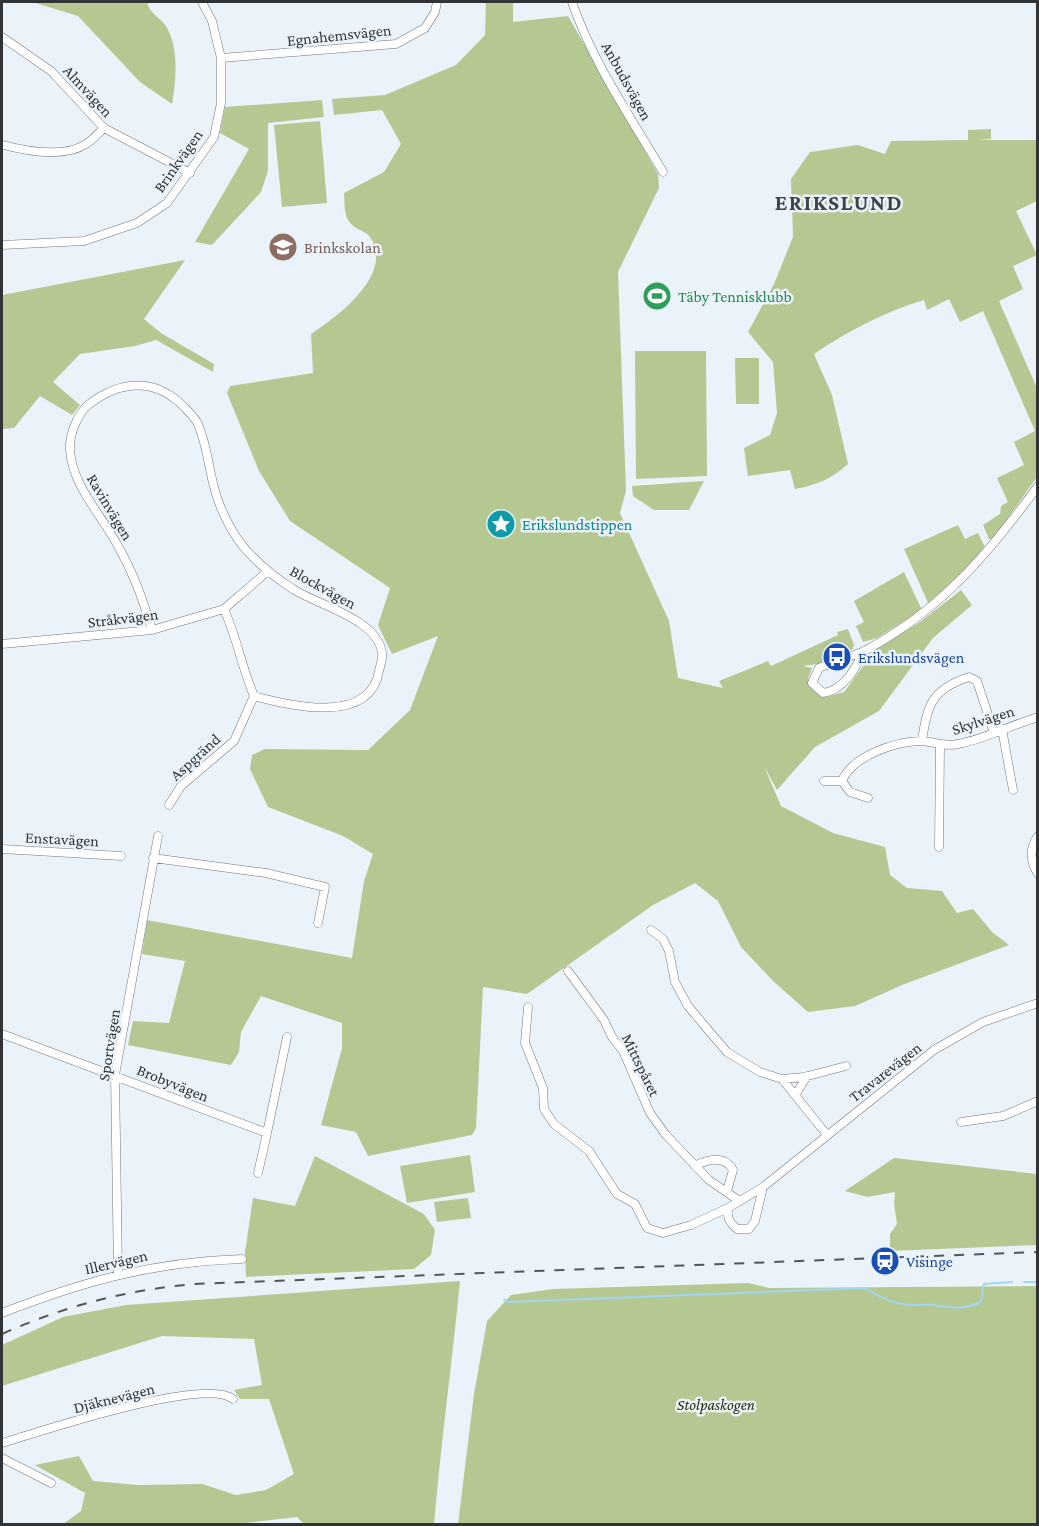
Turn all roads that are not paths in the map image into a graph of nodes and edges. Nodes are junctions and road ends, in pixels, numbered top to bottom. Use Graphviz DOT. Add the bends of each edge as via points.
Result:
graph roads {
  1 [pos="202,2"];
  2 [pos="437,2"];
  3 [pos="572,2"];
  4 [pos="2,37"];
  5 [pos="222,58"];
  6 [pos="104,128"];
  7 [pos="3,145"];
  8 [pos="663,171"];
  9 [pos="190,173"];
  10 [pos="2,245"];
  11 [pos="1038,486"];
  12 [pos="268,571"];
  13 [pos="224,609"];
  14 [pos="152,630"];
  15 [pos="2,644"];
  16 [pos="864,651"];
  17 [pos="254,696"];
  18 [pos="1038,717"];
  19 [pos="1002,729"];
  20 [pos="994,733"];
  21 [pos="922,741"];
  22 [pos="940,746"];
  23 [pos="824,781"];
  24 [pos="842,781"];
  25 [pos="1013,790"];
  26 [pos="868,798"];
  27 [pos="169,805"];
  28 [pos="158,836"];
  29 [pos="1038,836"];
  30 [pos="939,847"];
  31 [pos="2,849"];
  32 [pos="121,856"];
  33 [pos="153,858"];
  34 [pos="1038,874"];
  35 [pos="318,923"];
  36 [pos="651,930"];
  37 [pos="568,971"];
  38 [pos="1038,1003"];
  39 [pos="528,1007"];
  40 [pos="2,1034"];
  41 [pos="287,1037"];
  42 [pos="846,1066"];
  43 [pos="115,1075"];
  44 [pos="807,1076"];
  45 [pos="782,1079"];
  46 [pos="796,1094"];
  47 [pos="1038,1101"];
  48 [pos="962,1122"];
  49 [pos="267,1133"];
  50 [pos="827,1135"];
  51 [pos="695,1166"];
  52 [pos="258,1173"];
  53 [pos="763,1187"];
  54 [pos="727,1191"];
  55 [pos="738,1200"];
  56 [pos="728,1208"];
  57 [pos="242,1259"];
  58 [pos="118,1273"];
  59 [pos="2,1313"];
  60 [pos="233,1399"];
  61 [pos="2,1443"];
  62 [pos="2,1458"];
  63 [pos="51,1483"];
  1 -- 5 [label="street, Brinkvägen" via="212,21"];
  2 -- 5 [label="street, Egnahemsvägen" via="425,28 396,44"];
  3 -- 8 [label="street, Anbudsvägen" via="578,22"];
  4 -- 6 [label="street, Almvägen" via="51,71"];
  5 -- 9 [label="street, Brinkvägen" via="221,102 213,137"];
  6 -- 7 [label="street" via="86,144 70,150 26,151"];
  6 -- 9 [label="street, Almvägen"];
  9 -- 10 [label="street, Brinkvägen" via="167,203 137,223 84,241"];
  11 -- 16 [label="street" via="990,550 931,609"];
  12 -- 13 [label="street, Stråkvägen"];
  12 -- 14 [label="street, Ravinvägen" via="246,550 227,520 213,487 196,420 159,387 133,385 110,392 87,406 73,426 70,449 76,477 139,585"];
  12 -- 17 [label="street, Blockvägen" via="295,591 344,613 368,629 382,652 378,677 368,697 351,705 325,707"];
  13 -- 14 [label="street, Stråkvägen"];
  13 -- 17 [label="street"];
  14 -- 15 [label="street, Stråkvägen"];
  16 -- 16 [label="street" via="819,668 812,683 823,693 831,692 855,669"];
  17 -- 27 [label="street, Aspgränd" via="234,741 181,786"];
  18 -- 19 [label="street, Skylvägen"];
  19 -- 20 [label="street, Skylvägen"];
  19 -- 25 [label="street"];
  20 -- 21 [label="street" via="977,681 969,677 934,697 927,710"];
  20 -- 22 [label="street, Skylvägen" via="957,745"];
  21 -- 22 [label="street, Skylvägen"];
  21 -- 24 [label="street, Skylvägen" via="856,762"];
  22 -- 30 [label="street"];
  23 -- 24 [label="street"];
  24 -- 26 [label="street" via="850,792"];
  28 -- 33 [label="street, Sportvägen"];
  29 -- 34 [label="street" via="1031,859"];
  31 -- 32 [label="street, Enstavägen"];
  33 -- 35 [label="street" via="325,886"];
  33 -- 43 [label="street, Sportvägen"];
  36 -- 45 [label="street" via="663,939 669,951 675,982 688,1006 727,1052 760,1072"];
  37 -- 51 [label="street, Mittspåret" via="623,1051 650,1113"];
  38 -- 50 [label="street, Travarevägen" via="983,1022 934,1050"];
  39 -- 56 [label="street, Travarevägen" via="525,1043 543,1088 544,1109 554,1124 589,1151 617,1194 635,1204 647,1227 663,1233"];
  40 -- 43 [label="street, Brobyvägen"];
  41 -- 49 [label="street"];
  42 -- 44 [label="street"];
  43 -- 49 [label="street, Brobyvägen"];
  43 -- 58 [label="street, Sportvägen"];
  44 -- 45 [label="street"];
  44 -- 46 [label="street"];
  45 -- 46 [label="street"];
  46 -- 50 [label="street"];
  47 -- 48 [label="street" via="1003,1116"];
  49 -- 52 [label="street"];
  50 -- 53 [label="street, Travarevägen"];
  51 -- 54 [label="street, Mittspåret"];
  51 -- 54 [label="street" via="708,1159 728,1163 733,1170"];
  53 -- 55 [label="street, Travarevägen"];
  53 -- 56 [label="street" via="755,1221 749,1228 737,1229 731,1224"];
  54 -- 55 [label="street, Mittspåret"];
  55 -- 56 [label="street, Travarevägen"];
  57 -- 58 [label="street, Illervägen"];
  58 -- 59 [label="street, Illervägen"];
  60 -- 61 [label="street, Djäknevägen" via="211,1394 118,1408"];
  62 -- 63 [label="street"];
}
